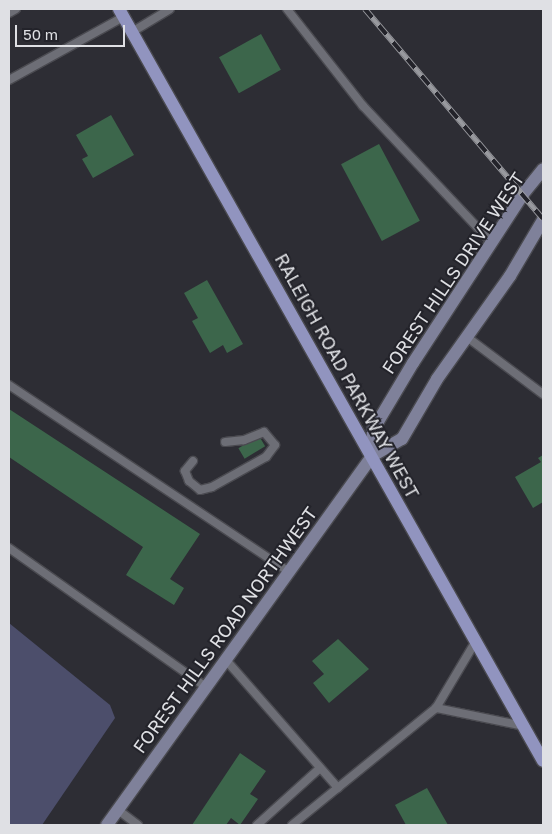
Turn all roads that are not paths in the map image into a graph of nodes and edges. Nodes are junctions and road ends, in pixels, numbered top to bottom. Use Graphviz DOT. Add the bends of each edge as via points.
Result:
graph roads {
  1 [pos="16,9"];
  2 [pos="170,9"];
  3 [pos="287,9"];
  4 [pos="9,13"];
  5 [pos="121,13"];
  6 [pos="132,32"];
  7 [pos="9,80"];
  8 [pos="543,169"];
  9 [pos="543,220"];
  10 [pos="492,242"];
  11 [pos="467,337"];
  12 [pos="9,385"];
  13 [pos="543,394"];
  14 [pos="225,442"];
  15 [pos="372,456"];
  16 [pos="193,461"];
  17 [pos="9,548"];
  18 [pos="289,572"];
  19 [pos="476,641"];
  20 [pos="226,660"];
  21 [pos="206,687"];
  22 [pos="436,708"];
  23 [pos="524,726"];
  24 [pos="543,761"];
  25 [pos="320,768"];
  26 [pos="338,788"];
  27 [pos="118,810"];
  28 [pos="107,825"];
  29 [pos="138,825"];
  30 [pos="257,825"];
  31 [pos="292,825"];
  1 -- 4 [label="lane"];
  2 -- 6 [label="lane"];
  3 -- 10 [label="lane" via="363,106"];
  5 -- 6 [label="main road, RALEIGH ROAD PARKWAY WEST"];
  5 -- 7 [label="lane"];
  6 -- 15 [label="main road, RALEIGH ROAD PARKWAY WEST"];
  8 -- 10 [label="main road, FOREST HILLS DRIVE WEST"];
  9 -- 11 [label="main road" via="510,276"];
  10 -- 15 [label="main road, FOREST HILLS DRIVE WEST" via="373,430"];
  11 -- 13 [label="lane"];
  11 -- 15 [label="main road" via="402,439"];
  12 -- 18 [label="lane"];
  14 -- 16 [label="lane" via="264,432 275,445 266,457 212,487 200,490 189,481 185,471"];
  15 -- 18 [label="main road, FOREST HILLS ROAD NORTHWEST"];
  15 -- 19 [label="main road, RALEIGH ROAD PARKWAY WEST"];
  17 -- 21 [label="lane"];
  18 -- 20 [label="main road, FOREST HILLS ROAD NORTHWEST"];
  19 -- 22 [label="lane"];
  19 -- 23 [label="main road, RALEIGH ROAD PARKWAY WEST"];
  20 -- 21 [label="main road, FOREST HILLS ROAD NORTHWEST"];
  20 -- 25 [label="lane"];
  21 -- 27 [label="main road, FOREST HILLS ROAD NORTHWEST"];
  22 -- 23 [label="lane"];
  22 -- 26 [label="lane"];
  23 -- 24 [label="main road, RALEIGH ROAD PARKWAY WEST"];
  25 -- 26 [label="lane"];
  25 -- 30 [label="lane"];
  26 -- 31 [label="lane"];
  27 -- 28 [label="main road, FOREST HILLS ROAD NORTHWEST"];
  27 -- 29 [label="lane"];
}
